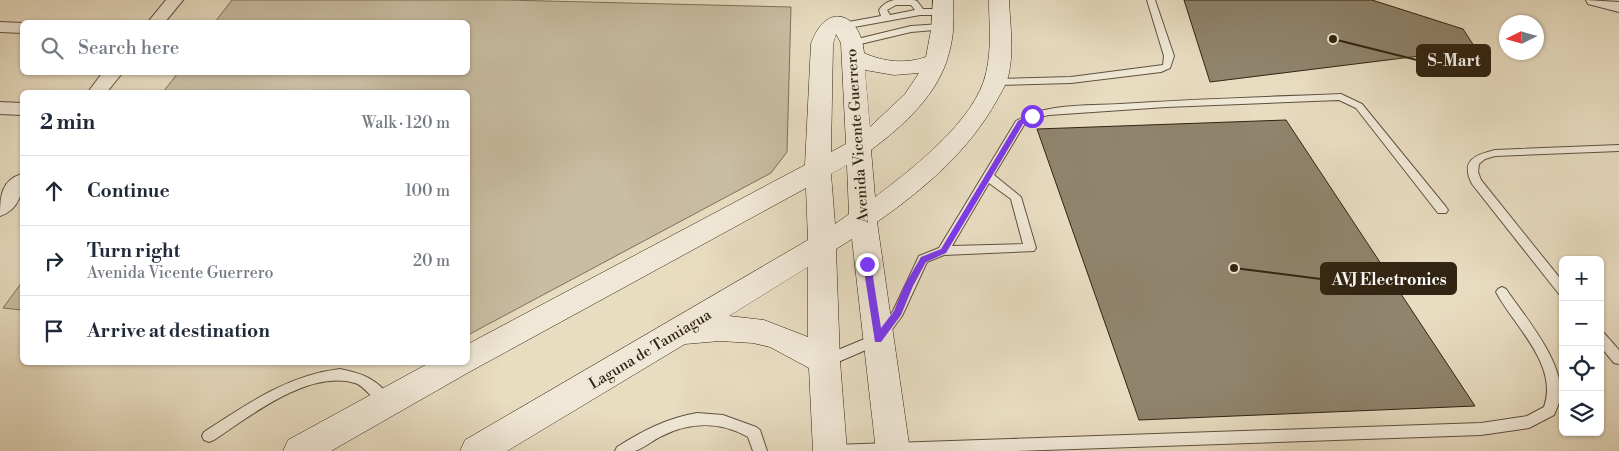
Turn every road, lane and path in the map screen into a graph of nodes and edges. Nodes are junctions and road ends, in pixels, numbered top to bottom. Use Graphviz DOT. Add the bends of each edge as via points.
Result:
graph roads {
  1 [pos="175,0"];
  2 [pos="999,0"];
  3 [pos="1151,0"];
  4 [pos="1594,0"];
  5 [pos="1619,7"];
  6 [pos="937,13"];
  7 [pos="887,19"];
  8 [pos="158,20"];
  9 [pos="0,27"];
  10 [pos="20,28"];
  11 [pos="844,29"];
  12 [pos="936,61"];
  13 [pos="111,75"];
  14 [pos="995,82"];
  15 [pos="99,90"];
  16 [pos="0,108"];
  17 [pos="20,109"];
  18 [pos="858,148"];
  19 [pos="1619,148"];
  20 [pos="818,172"];
  21 [pos="988,177"];
  22 [pos="20,184"];
  23 [pos="1,206"];
  24 [pos="1442,210"];
  25 [pos="862,219"];
  26 [pos="822,244"];
  27 [pos="944,251"];
  28 [pos="1559,286"];
  29 [pos="1502,292"];
  30 [pos="675,334"];
  31 [pos="878,339"];
  32 [pos="1604,342"];
  33 [pos="470,358"];
  34 [pos="1619,359"];
  35 [pos="824,361"];
  36 [pos="455,365"];
  37 [pos="387,402"];
  38 [pos="209,436"];
  39 [pos="893,450"];
  40 [pos="300,451"];
  41 [pos="477,451"];
  42 [pos="622,451"];
  43 [pos="760,451"];
  44 [pos="830,451"];
  1 -- 8 [label="street"];
  2 -- 14 [label="main road, Laguna de Tamiagua" via="1000,56"];
  3 -- 14 [label="lane" via="1169,56 1167,66 1071,80"];
  4 -- 5 [label="street"];
  6 -- 7 [label="lane"];
  6 -- 7 [label="lane" via="914,3 894,2 883,10"];
  6 -- 11 [label="lane" via="911,29"];
  6 -- 12 [label="main road"];
  7 -- 11 [label="lane"];
  9 -- 10 [label="street"];
  11 -- 12 [label="main road" via="866,64 892,70 915,68"];
  11 -- 18 [label="main road, Avenida Vicente Guerrero"];
  11 -- 20 [label="main road, Avenida Vicente Guerrero" via="825,34 822,44"];
  12 -- 18 [label="main road" via="918,94 899,115"];
  13 -- 15 [label="street"];
  14 -- 25 [label="main road, Laguna de Tamiagua" via="952,146 921,175"];
  16 -- 17 [label="street"];
  18 -- 20 [label="main road"];
  18 -- 25 [label="main road, Avenida Vicente Guerrero"];
  19 -- 28 [label="lane" via="1496,153 1481,157 1474,164 1473,172 1483,192"];
  20 -- 26 [label="main road, Avenida Vicente Guerrero"];
  20 -- 33 [label="main road"];
  21 -- 24 [label="lane" via="1020,123 1049,112 1341,97 1359,106"];
  21 -- 27 [label="lane"];
  21 -- 27 [label="lane" via="1016,197 1030,248"];
  22 -- 23 [label="street"];
  25 -- 26 [label="main road, Laguna de Tamiagua"];
  25 -- 31 [label="main road, Avenida Vicente Guerrero"];
  26 -- 30 [label="main road, Laguna de Tamiagua"];
  26 -- 35 [label="main road, Avenida Vicente Guerrero"];
  27 -- 31 [label="lane" via="924,259 898,313"];
  29 -- 39 [label="lane" via="1552,376 1554,394 1549,411 1529,422 1481,429"];
  30 -- 35 [label="main road" via="711,328 742,328 776,336"];
  30 -- 41 [label="main road, Laguna de Tamiagua"];
  31 -- 35 [label="lane"];
  31 -- 39 [label="main road, Avenida Vicente Guerrero"];
  32 -- 34 [label="lane"];
  35 -- 44 [label="main road, Avenida Vicente Guerrero"];
  36 -- 37 [label="main road"];
  37 -- 38 [label="lane" via="372,386 357,378 323,376 296,384"];
  37 -- 40 [label="main road"];
  39 -- 44 [label="lane"];
  42 -- 43 [label="lane" via="647,435 674,424 700,419 722,420 747,428 755,434"];
}
